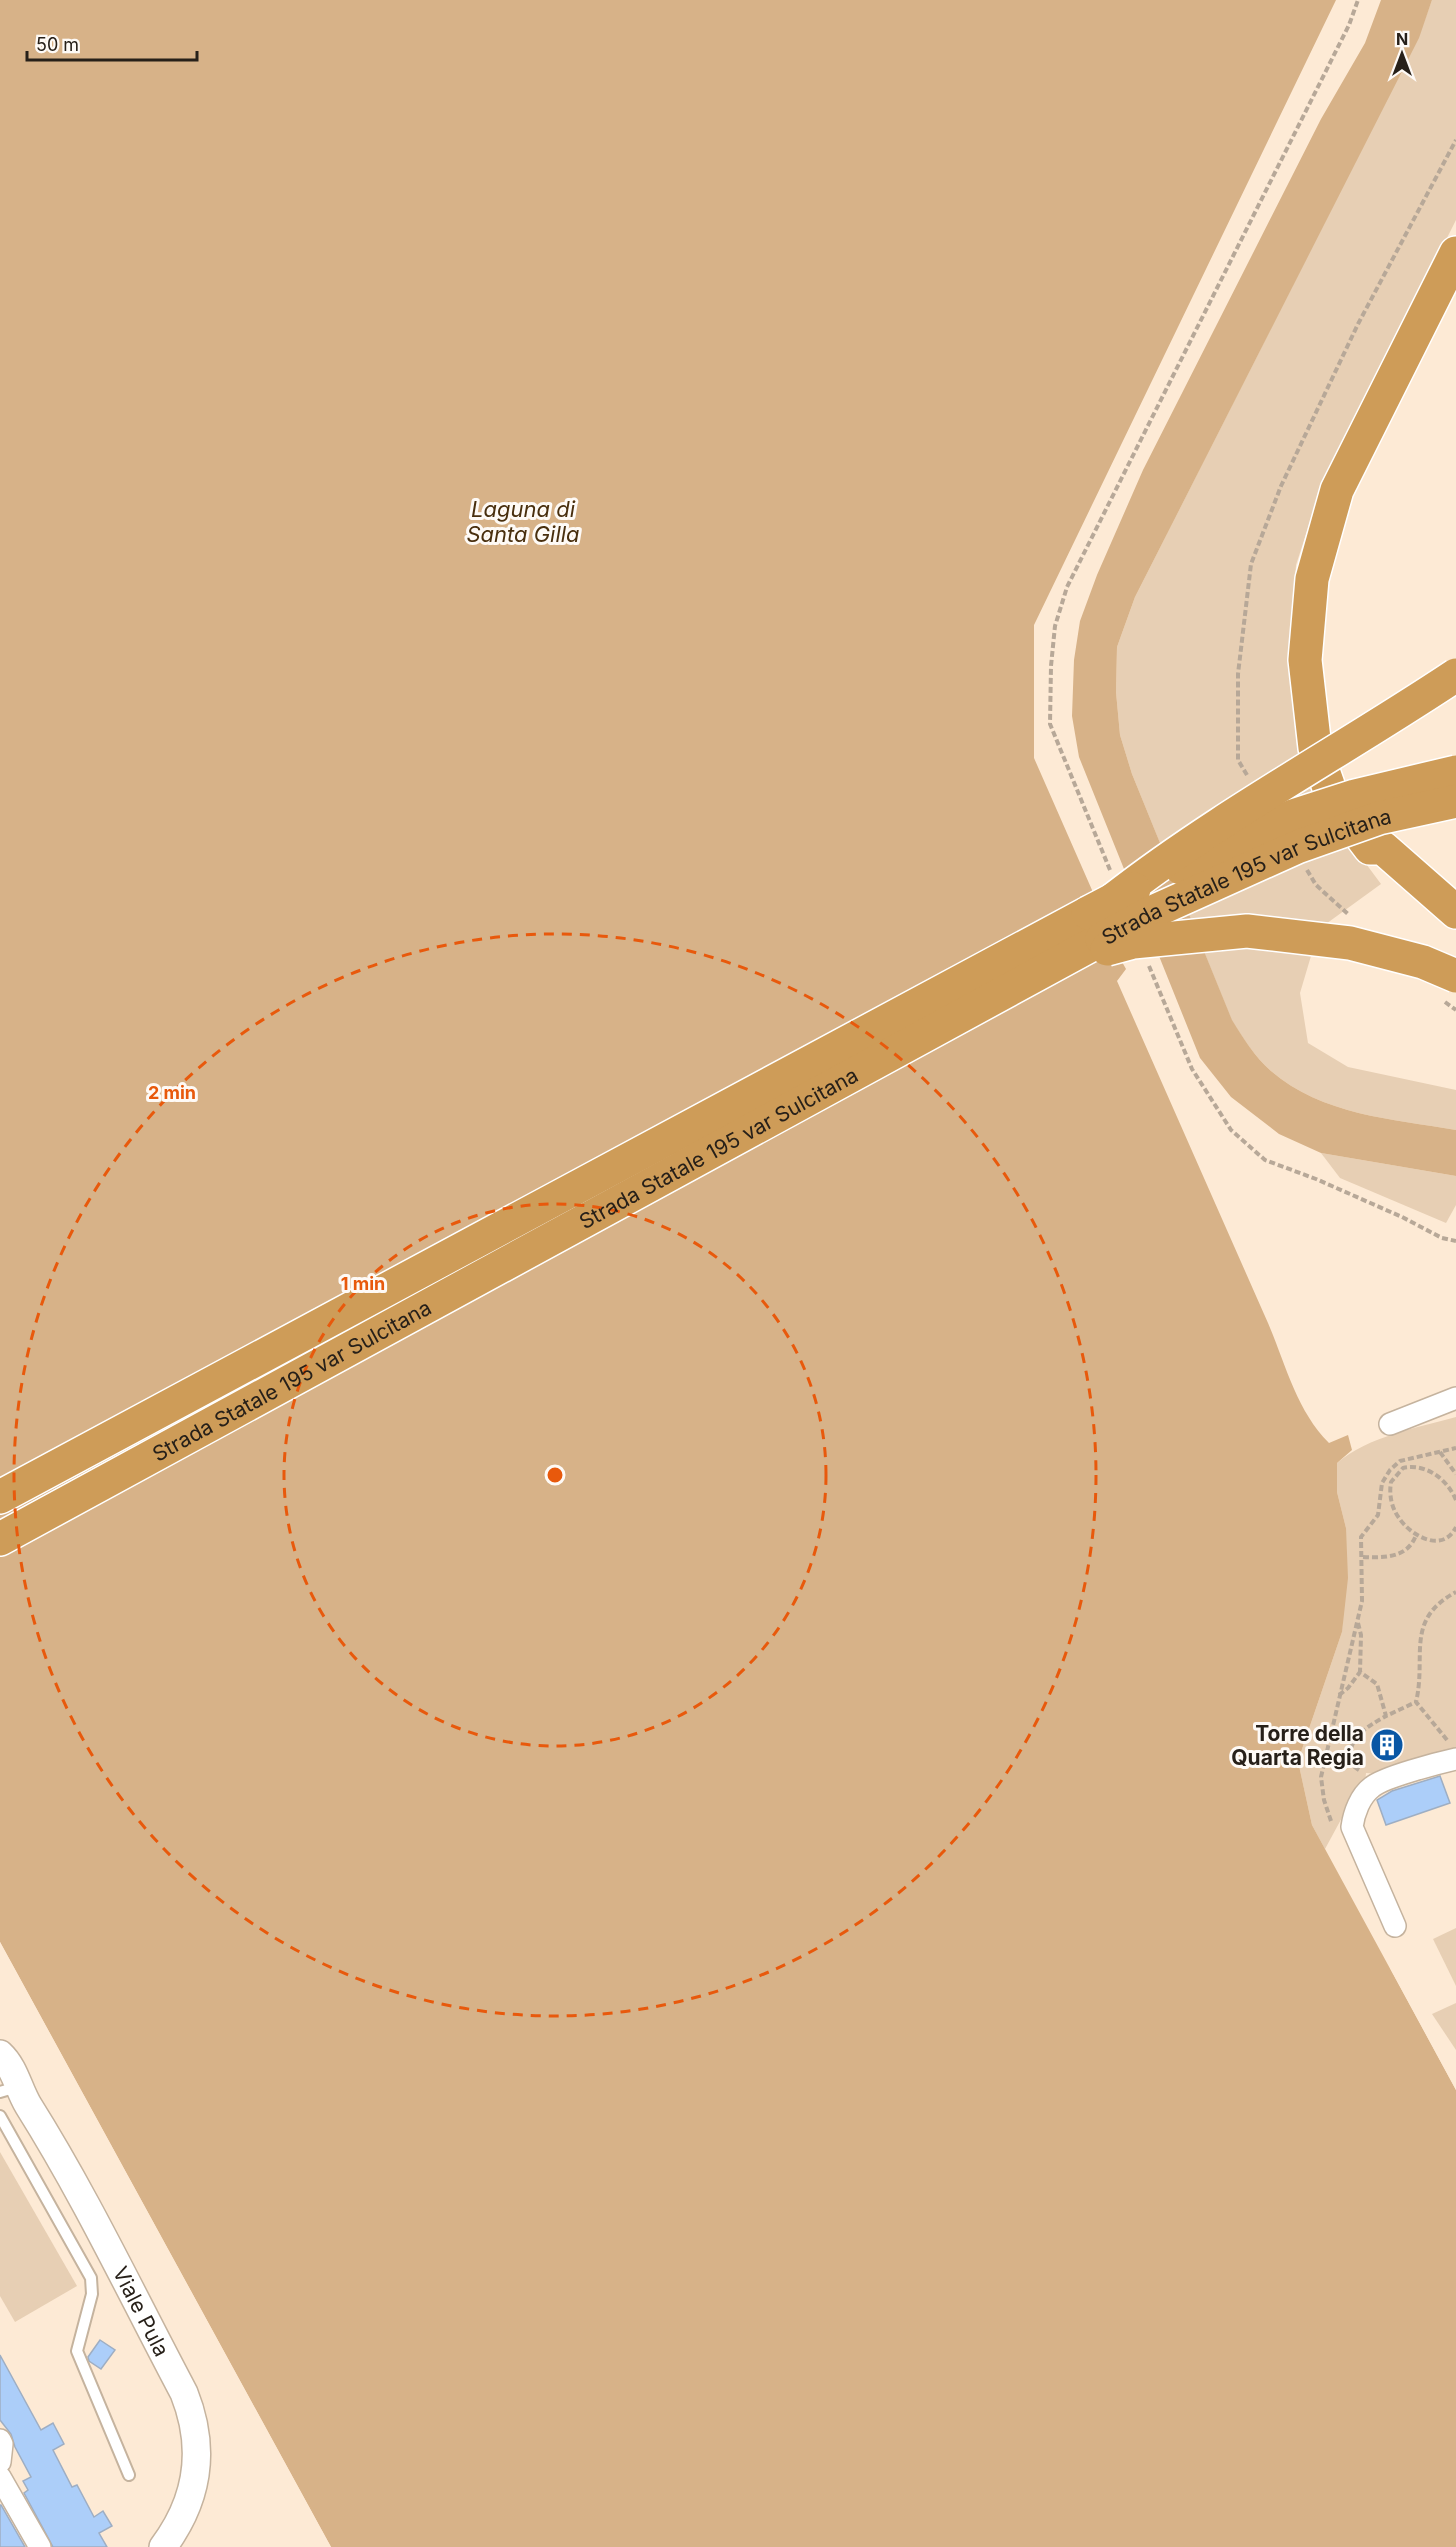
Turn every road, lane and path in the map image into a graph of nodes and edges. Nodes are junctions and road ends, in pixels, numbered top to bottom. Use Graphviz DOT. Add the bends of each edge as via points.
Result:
graph roads {
  1 [pos="1358,0"];
  2 [pos="1456,140"];
  3 [pos="1456,253"];
  4 [pos="1242,632"];
  5 [pos="1456,675"];
  6 [pos="1456,772"];
  7 [pos="1456,801"];
  8 [pos="1113,888"];
  9 [pos="1456,912"];
  10 [pos="1147,963"];
  11 [pos="1050,966"];
  12 [pos="1456,976"];
  13 [pos="1456,1241"];
  14 [pos="1456,1398"];
  15 [pos="1390,1424"];
  16 [pos="1456,1448"];
  17 [pos="1440,1452"];
  18 [pos="1456,1474"];
  19 [pos="0,1497"];
  20 [pos="1456,1500"];
  21 [pos="1456,1527"];
  22 [pos="1416,1535"];
  23 [pos="0,1539"];
  24 [pos="1363,1557"];
  25 [pos="1456,1592"];
  26 [pos="1358,1622"];
  27 [pos="1360,1672"];
  28 [pos="1338,1696"];
  29 [pos="1416,1702"];
  30 [pos="1386,1716"];
  31 [pos="1453,1750"];
  32 [pos="1367,1771"];
  33 [pos="1352,1827"];
  34 [pos="1395,1926"];
  35 [pos="0,2038"];
  36 [pos="6,2075"];
  37 [pos="0,2116"];
  38 [pos="0,2440"];
  39 [pos="0,2462"];
  40 [pos="129,2475"];
  41 [pos="0,2477"];
  42 [pos="40,2547"];
  43 [pos="163,2547"];
  1 -- 8 [label="path" via="1344,36 1067,587 1055,626 1050,724"];
  2 -- 4 [label="path" via="1358,324 1281,486 1251,564"];
  3 -- 9 [label="highway" via="1337,490 1312,579 1305,660 1315,748 1333,799 1370,848 1383,848"];
  5 -- 8 [label="highway, bridge" via="1378,727"];
  6 -- 8 [label="highway, Strada Statale 195 var Sulcitana, bridge" via="1354,796 1293,816"];
  7 -- 11 [label="highway, Strada Statale 195 var Sulcitana, bridge" via="1379,818 1297,847 1146,915"];
  8 -- 19 [label="highway, Strada Statale 195 var Sulcitana, bridge"];
  10 -- 13 [label="path" via="1192,1069 1231,1130 1265,1160"];
  11 -- 12 [label="highway, bridge" via="1133,942 1247,931 1350,943 1423,962"];
  11 -- 23 [label="highway, Strada Statale 195 var Sulcitana"];
  14 -- 15 [label="street"];
  16 -- 17 [label="path"];
  17 -- 18 [label="path"];
  17 -- 24 [label="path" via="1400,1461 1390,1470 1382,1484 1378,1515 1361,1537"];
  20 -- 22 [label="path" via="1430,1472 1410,1467 1396,1474 1390,1490 1394,1509"];
  21 -- 22 [label="path" via="1438,1541"];
  22 -- 24 [label="path" via="1407,1550 1399,1554"];
  24 -- 26 [label="path"];
  25 -- 29 [label="path" via="1440,1601 1424,1626 1419,1640 1420,1685"];
  26 -- 27 [label="path"];
  26 -- 28 [label="path"];
  27 -- 28 [label="path"];
  27 -- 30 [label="path" via="1377,1684"];
  28 -- 33 [label="path" via="1321,1777 1332,1821"];
  29 -- 30 [label="path"];
  29 -- 31 [label="path"];
  30 -- 32 [label="path" via="1354,1738 1348,1753 1350,1764"];
  31 -- 33 [label="street" via="1372,1786 1355,1810"];
  33 -- 34 [label="street"];
  35 -- 36 [label="street, Viale Pula"];
  36 -- 43 [label="street, Viale Pula" via="86,2208 192,2414 197,2434 196,2471 180,2521"];
  37 -- 40 [label="lane" via="92,2278 92,2294 76,2351"];
  38 -- 39 [label="street"];
  41 -- 42 [label="street"];
}
